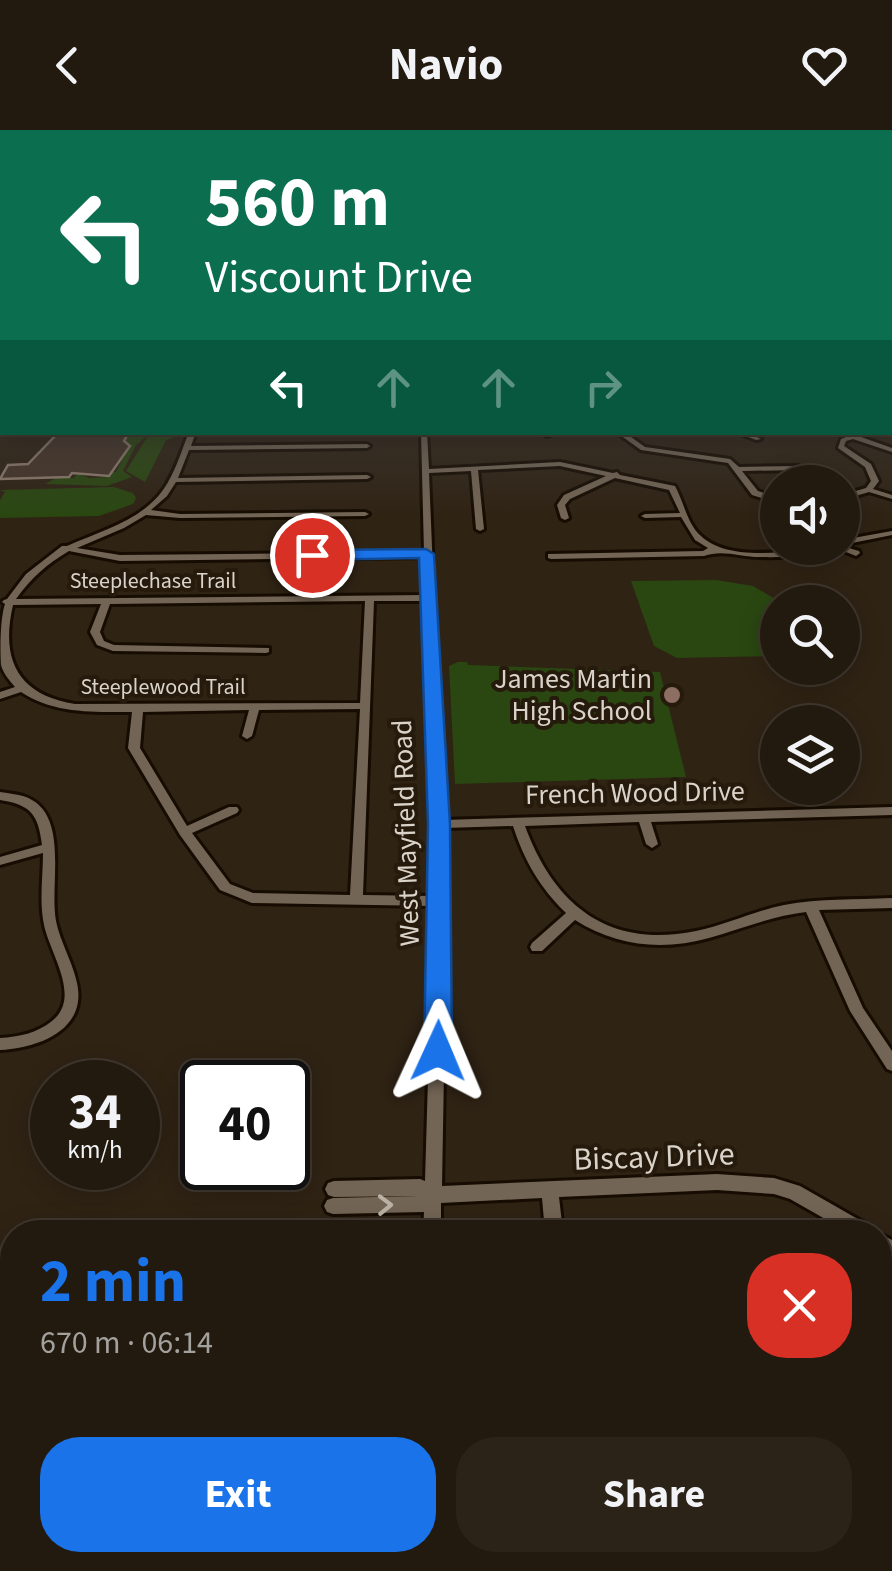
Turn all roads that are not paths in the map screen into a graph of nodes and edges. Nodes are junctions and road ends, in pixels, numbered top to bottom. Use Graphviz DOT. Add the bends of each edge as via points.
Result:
graph roads {
  1 [pos="192,435"];
  2 [pos="424,435"];
  3 [pos="623,435"];
  4 [pos="747,435"];
  5 [pos="846,435"];
  6 [pos="852,437"];
  7 [pos="758,439"];
  8 [pos="367,446"];
  9 [pos="186,448"];
  10 [pos="892,450"];
  11 [pos="474,469"];
  12 [pos="740,469"];
  13 [pos="760,469"];
  14 [pos="425,471"];
  15 [pos="618,474"];
  16 [pos="367,478"];
  17 [pos="172,480"];
  18 [pos="869,490"];
  19 [pos="860,493"];
  20 [pos="760,495"];
  21 [pos="892,497"];
  22 [pos="144,512"];
  23 [pos="365,514"];
  24 [pos="685,515"];
  25 [pos="645,516"];
  26 [pos="565,518"];
  27 [pos="480,529"];
  28 [pos="892,533"];
  29 [pos="860,541"];
  30 [pos="65,548"];
  31 [pos="715,548"];
  32 [pos="426,554"];
  33 [pos="760,554"];
  34 [pos="551,556"];
  35 [pos="427,598"];
  36 [pos="370,599"];
  37 [pos="107,601"];
  38 [pos="5,602"];
  39 [pos="266,650"];
  40 [pos="22,688"];
  41 [pos="0,696"];
  42 [pos="364,706"];
  43 [pos="255,707"];
  44 [pos="138,708"];
  45 [pos="248,736"];
  46 [pos="0,796"];
  47 [pos="233,810"];
  48 [pos="892,811"];
  49 [pos="644,817"];
  50 [pos="517,821"];
  51 [pos="439,824"];
  52 [pos="184,832"];
  53 [pos="652,844"];
  54 [pos="50,847"];
  55 [pos="0,861"];
  56 [pos="356,900"];
  57 [pos="440,900"];
  58 [pos="892,903"];
  59 [pos="810,906"];
  60 [pos="574,913"];
  61 [pos="537,946"];
  62 [pos="0,1044"];
  63 [pos="892,1064"];
  64 [pos="550,1190"];
  65 [pos="433,1195"];
  66 [pos="333,1197"];
  67 [pos="432,1220"];
  68 [pos="553,1220"];
  69 [pos="843,1220"];
  1 -- 9 [label="street"];
  2 -- 14 [label="street, West Mayfield Road"];
  3 -- 12 [label="street" via="643,449 715,456"];
  4 -- 7 [label="street"];
  5 -- 6 [label="street"];
  6 -- 10 [label="street"];
  6 -- 18 [label="street" via="840,447 872,470"];
  8 -- 9 [label="street"];
  9 -- 17 [label="street"];
  11 -- 14 [label="street"];
  11 -- 15 [label="street" via="560,464"];
  11 -- 27 [label="street"];
  12 -- 13 [label="street"];
  12 -- 20 [label="street"];
  14 -- 32 [label="street, West Mayfield Road"];
  15 -- 24 [label="street" via="672,488"];
  15 -- 26 [label="street" via="568,498 561,505"];
  16 -- 17 [label="street"];
  17 -- 22 [label="street"];
  18 -- 19 [label="street"];
  18 -- 21 [label="street"];
  22 -- 23 [label="street"];
  22 -- 30 [label="street"];
  24 -- 25 [label="street"];
  24 -- 31 [label="street" via="696,536"];
  28 -- 29 [label="street"];
  30 -- 32 [label="street" via="120,558"];
  30 -- 38 [label="street" via="32,570"];
  31 -- 33 [label="street"];
  31 -- 34 [label="street"];
  32 -- 35 [label="street, West Mayfield Road"];
  35 -- 36 [label="street, Steeplechase Trail"];
  35 -- 51 [label="street, West Mayfield Road"];
  36 -- 37 [label="street, Steeplechase Trail"];
  36 -- 42 [label="street"];
  37 -- 38 [label="street, Steeplechase Trail"];
  37 -- 39 [label="street" via="94,632 113,648"];
  38 -- 40 [label="street" via="3,659"];
  40 -- 41 [label="street"];
  40 -- 44 [label="street, Steeplewood Trail" via="71,707"];
  42 -- 43 [label="street, Steeplewood Trail"];
  42 -- 56 [label="street"];
  43 -- 44 [label="street, Steeplewood Trail"];
  43 -- 45 [label="street"];
  44 -- 52 [label="street" via="134,748"];
  46 -- 54 [label="street" via="30,802"];
  47 -- 52 [label="street"];
  48 -- 49 [label="street, French Wood Drive"];
  49 -- 50 [label="street, French Wood Drive"];
  49 -- 53 [label="street"];
  50 -- 51 [label="street, French Wood Drive"];
  50 -- 60 [label="street" via="537,875"];
  51 -- 57 [label="street, West Mayfield Road"];
  52 -- 56 [label="street" via="218,880 238,894"];
  54 -- 55 [label="street"];
  54 -- 62 [label="street" via="49,919 72,985 72,1006 56,1028"];
  56 -- 57 [label="street"];
  57 -- 65 [label="street, West Mayfield Road"];
  58 -- 59 [label="street"];
  59 -- 60 [label="street" via="656,940 610,932"];
  59 -- 63 [label="street" via="857,1011"];
  60 -- 61 [label="street"];
  64 -- 65 [label="street, Biscay Drive"];
  64 -- 68 [label="street"];
  64 -- 69 [label="street, Biscay Drive" via="717,1182 774,1186"];
  65 -- 66 [label="street, Biscay Drive" via="422,1204"];
  65 -- 67 [label="street, West Mayfield Road"];
}
